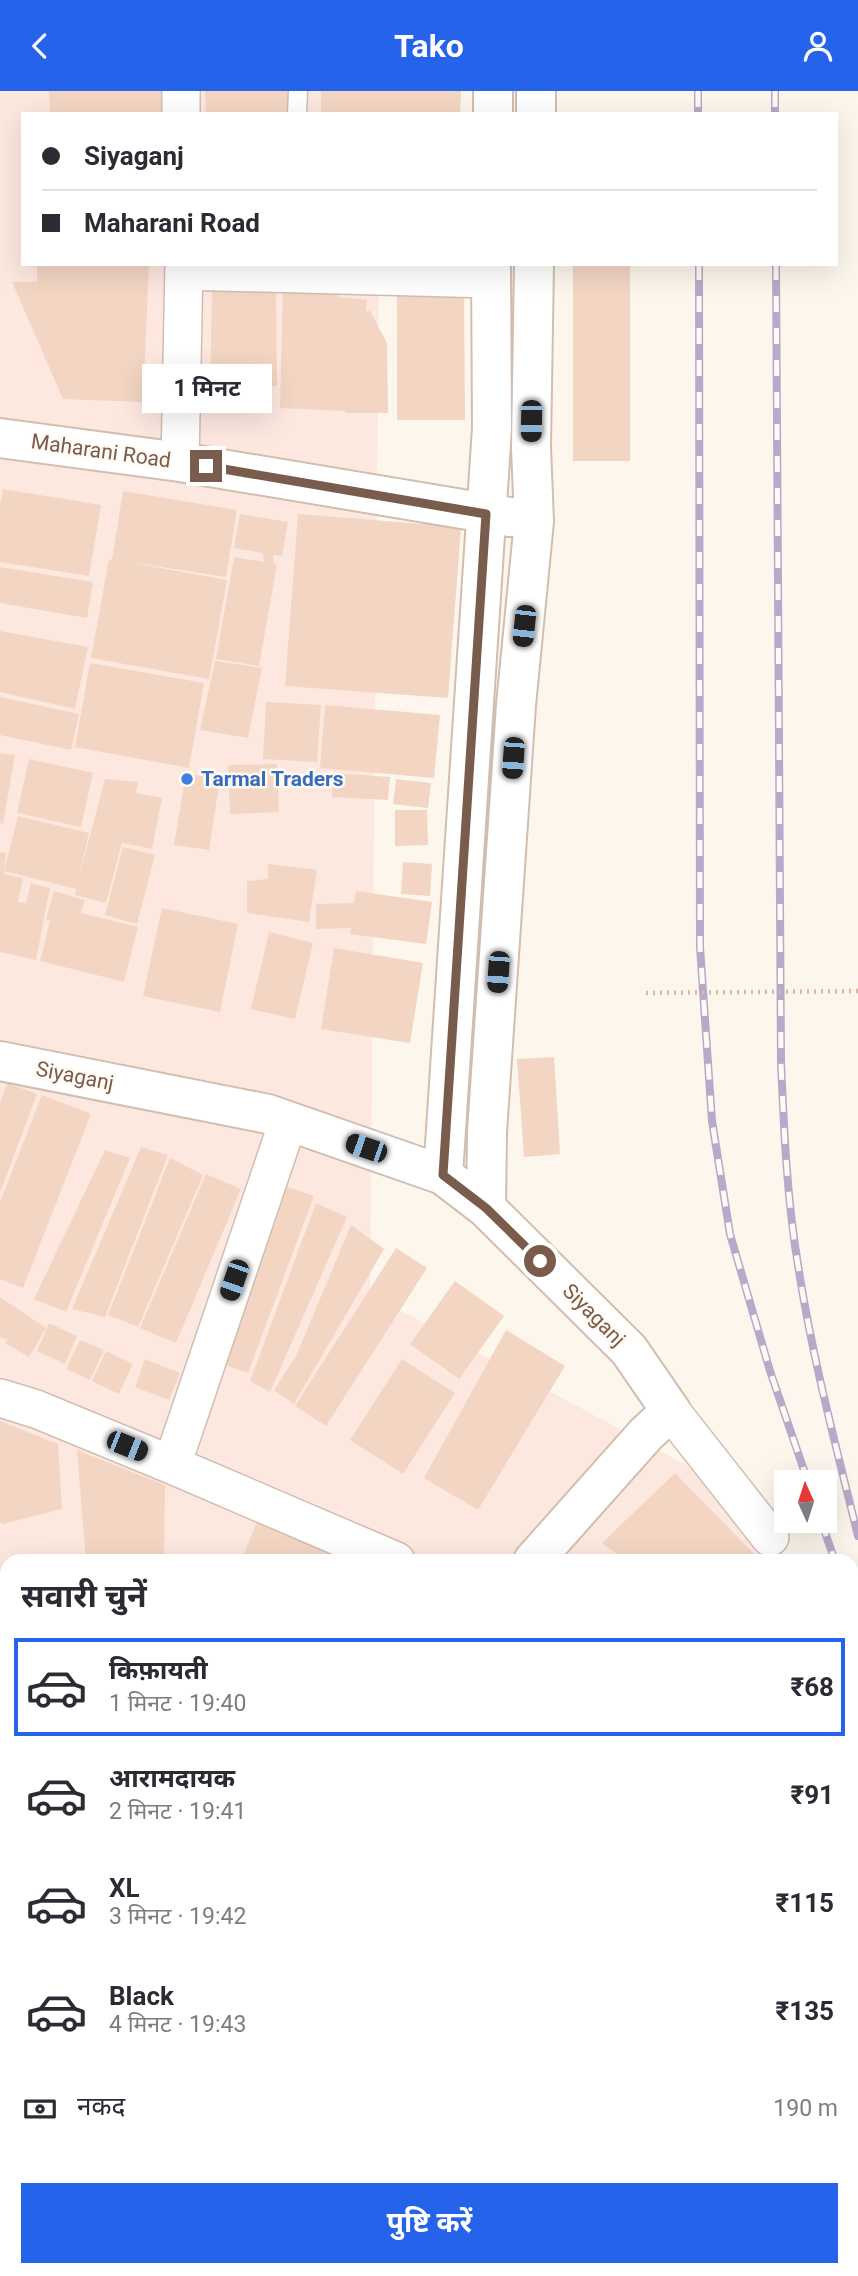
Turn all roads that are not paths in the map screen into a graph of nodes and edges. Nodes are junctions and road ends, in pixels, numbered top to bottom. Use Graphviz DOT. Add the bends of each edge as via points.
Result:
graph roads {
  1 [pos="181,91"];
  2 [pos="298,91"];
  3 [pos="493,91"];
  4 [pos="536,91"];
  5 [pos="181,112"];
  6 [pos="298,112"];
  7 [pos="493,112"];
  8 [pos="536,112"];
  9 [pos="534,266"];
  10 [pos="184,268"];
  11 [pos="297,269"];
  12 [pos="491,272"];
  13 [pos="0,438"];
  14 [pos="180,462"];
  15 [pos="486,514"];
  16 [pos="534,521"];
  17 [pos="0,1061"];
  18 [pos="288,1122"];
  19 [pos="443,1175"];
  20 [pos="486,1208"];
  21 [pos="0,1398"];
  22 [pos="671,1412"];
  23 [pos="172,1465"];
  24 [pos="770,1537"];
  25 [pos="380,1554"];
  26 [pos="539,1554"];
  1 -- 5 [label="street"];
  2 -- 6 [label="lane"];
  3 -- 7 [label="street"];
  4 -- 8 [label="street"];
  9 -- 16 [label="street"];
  10 -- 11 [label="street"];
  10 -- 14 [label="street"];
  11 -- 12 [label="street"];
  12 -- 15 [label="street" via="492,428"];
  13 -- 14 [label="street, Maharani Road"];
  14 -- 15 [label="street, Maharani Road"];
  15 -- 16 [label="street, Maharani Road"];
  15 -- 19 [label="street"];
  16 -- 20 [label="street" via="515,719 487,1132"];
  17 -- 18 [label="street, Siyaganj" via="268,1114"];
  18 -- 19 [label="street, Siyaganj"];
  18 -- 23 [label="street"];
  19 -- 20 [label="street, Siyaganj"];
  20 -- 22 [label="street, Siyaganj" via="629,1350"];
  21 -- 23 [label="street"];
  22 -- 24 [label="street"];
  22 -- 26 [label="street"];
  23 -- 25 [label="street"];
}
